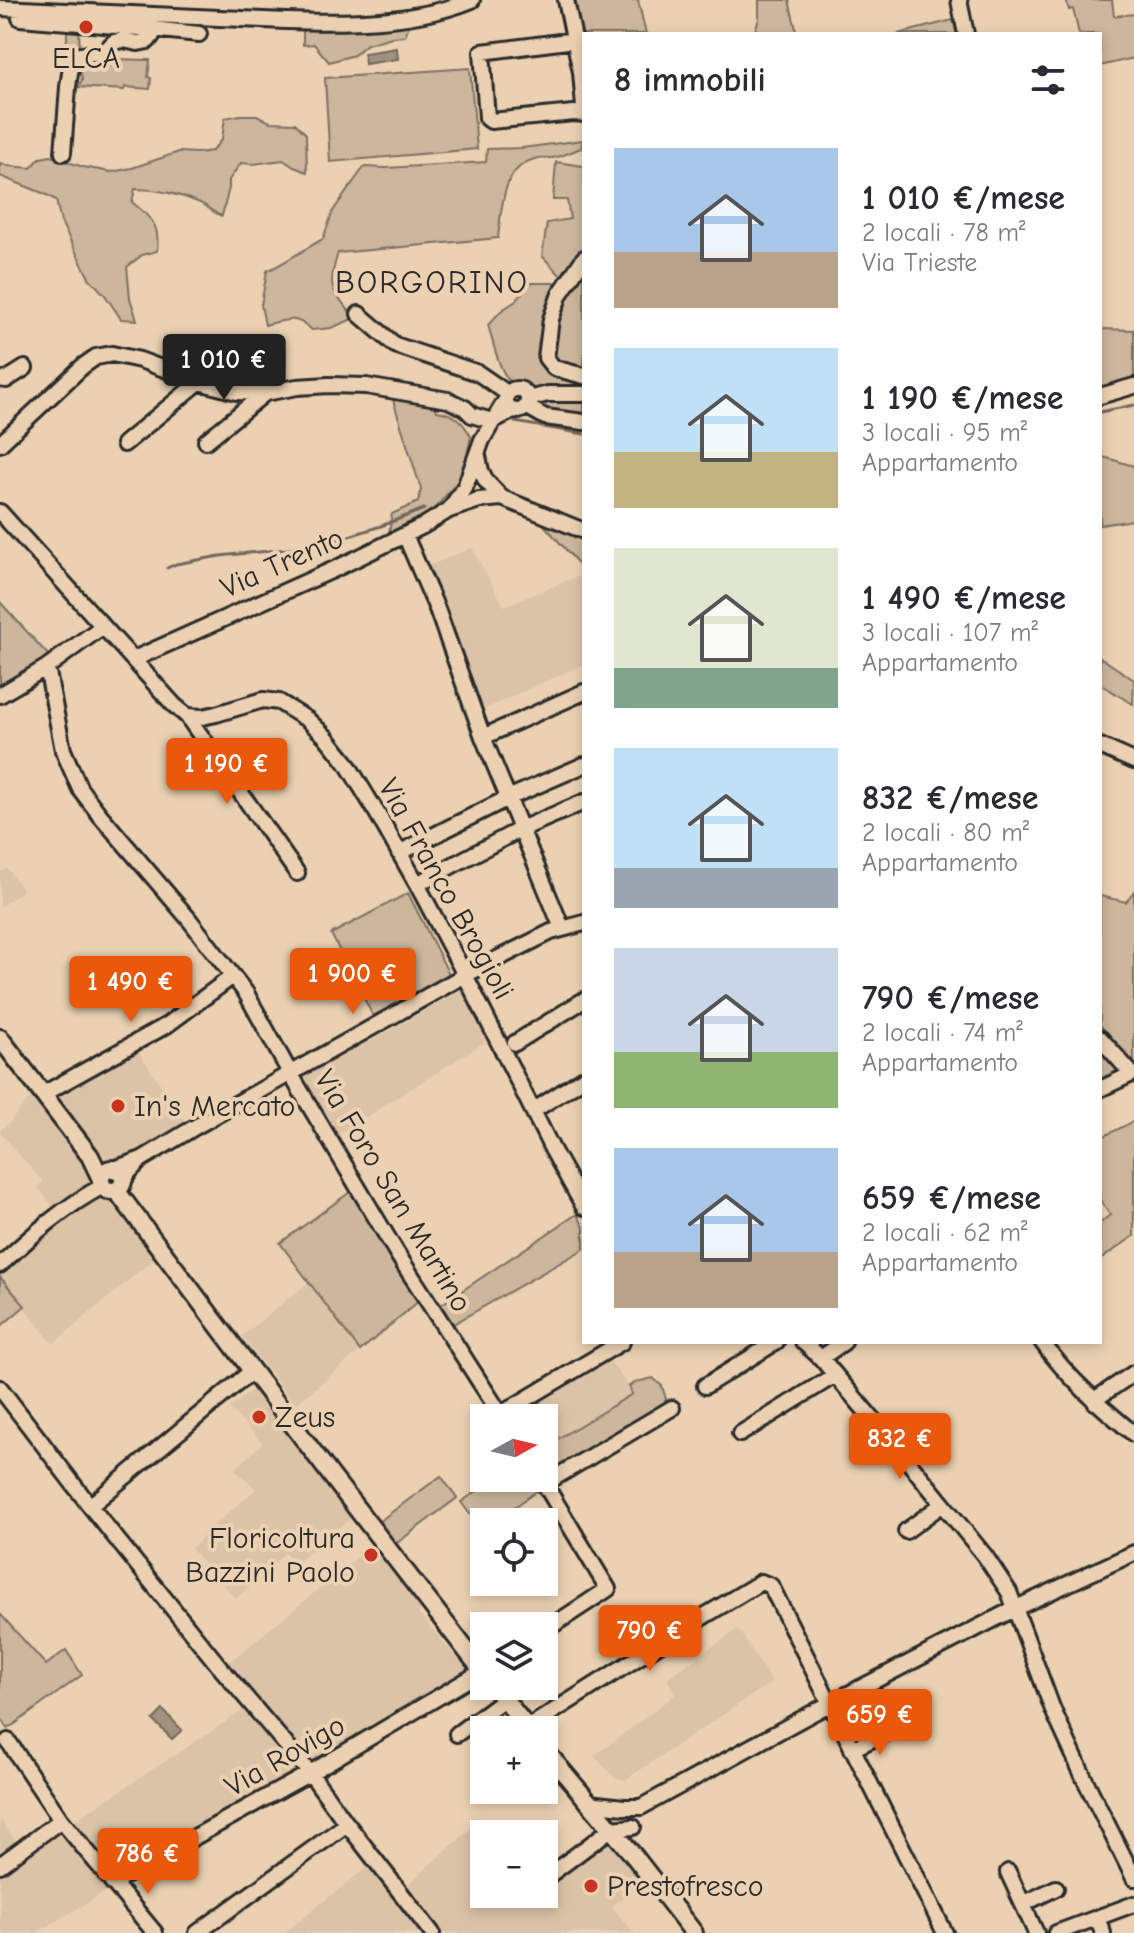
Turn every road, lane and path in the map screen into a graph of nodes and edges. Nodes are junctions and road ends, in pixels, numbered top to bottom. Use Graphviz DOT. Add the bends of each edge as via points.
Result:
graph roads {
  1 [pos="472,0"];
  2 [pos="566,0"];
  3 [pos="959,0"];
  4 [pos="0,8"];
  5 [pos="0,17"];
  6 [pos="152,29"];
  7 [pos="966,32"];
  8 [pos="199,34"];
  9 [pos="575,40"];
  10 [pos="582,84"];
  11 [pos="582,114"];
  12 [pos="63,153"];
  13 [pos="582,261"];
  14 [pos="359,314"];
  15 [pos="25,368"];
  16 [pos="582,375"];
  17 [pos="0,379"];
  18 [pos="199,382"];
  19 [pos="1134,386"];
  20 [pos="265,393"];
  21 [pos="582,394"];
  22 [pos="1102,395"];
  23 [pos="516,402"];
  24 [pos="472,415"];
  25 [pos="492,421"];
  26 [pos="582,422"];
  27 [pos="482,440"];
  28 [pos="206,441"];
  29 [pos="0,444"];
  30 [pos="124,444"];
  31 [pos="478,456"];
  32 [pos="467,483"];
  33 [pos="492,488"];
  34 [pos="479,500"];
  35 [pos="449,510"];
  36 [pos="0,512"];
  37 [pos="582,530"];
  38 [pos="405,535"];
  39 [pos="103,626"];
  40 [pos="134,659"];
  41 [pos="47,667"];
  42 [pos="582,693"];
  43 [pos="0,695"];
  44 [pos="187,716"];
  45 [pos="483,737"];
  46 [pos="1102,747"];
  47 [pos="1134,761"];
  48 [pos="582,766"];
  49 [pos="508,798"];
  50 [pos="582,803"];
  51 [pos="521,829"];
  52 [pos="399,853"];
  53 [pos="297,873"];
  54 [pos="417,884"];
  55 [pos="582,923"];
  56 [pos="562,928"];
  57 [pos="465,975"];
  58 [pos="233,976"];
  59 [pos="582,1001"];
  60 [pos="0,1038"];
  61 [pos="1102,1040"];
  62 [pos="508,1048"];
  63 [pos="290,1073"];
  64 [pos="582,1079"];
  65 [pos="1102,1088"];
  66 [pos="43,1094"];
  67 [pos="533,1111"];
  68 [pos="111,1179"];
  69 [pos="582,1203"];
  70 [pos="0,1265"];
  71 [pos="619,1344"];
  72 [pos="773,1344"];
  73 [pos="805,1344"];
  74 [pos="841,1344"];
  75 [pos="1044,1344"];
  76 [pos="821,1358"];
  77 [pos="252,1371"];
  78 [pos="1134,1373"];
  79 [pos="835,1375"];
  80 [pos="705,1386"];
  81 [pos="0,1388"];
  82 [pos="1095,1402"];
  83 [pos="494,1404"];
  84 [pos="521,1404"];
  85 [pos="672,1408"];
  86 [pos="740,1434"];
  87 [pos="1134,1434"];
  88 [pos="558,1472"];
  89 [pos="549,1492"];
  90 [pos="943,1504"];
  91 [pos="90,1506"];
  92 [pos="906,1531"];
  93 [pos="1134,1553"];
  94 [pos="1016,1608"];
  95 [pos="558,1622"];
  96 [pos="470,1653"];
  97 [pos="470,1679"];
  98 [pos="491,1700"];
  99 [pos="505,1700"];
  100 [pos="829,1704"];
  101 [pos="518,1716"];
  102 [pos="548,1716"];
  103 [pos="892,1730"];
  104 [pos="457,1734"];
  105 [pos="8,1741"];
  106 [pos="852,1749"];
  107 [pos="558,1766"];
  108 [pos="310,1773"];
  109 [pos="588,1803"];
  110 [pos="624,1807"];
  111 [pos="641,1807"];
  112 [pos="61,1820"];
  113 [pos="347,1824"];
  114 [pos="610,1827"];
  115 [pos="633,1827"];
  116 [pos="634,1856"];
  117 [pos="0,1865"];
  118 [pos="558,1868"];
  119 [pos="1008,1872"];
  120 [pos="1134,1878"];
  121 [pos="112,1883"];
  122 [pos="1056,1888"];
  123 [pos="1023,1904"];
  124 [pos="1134,1904"];
  125 [pos="1097,1918"];
  126 [pos="155,1933"];
  127 [pos="197,1933"];
  128 [pos="432,1933"];
  129 [pos="694,1933"];
  130 [pos="945,1933"];
  131 [pos="1036,1933"];
  132 [pos="1056,1933"];
  133 [pos="1103,1933"];
  1 -- 4 [label="street" via="365,22"];
  2 -- 9 [label="street"];
  3 -- 7 [label="street"];
  5 -- 6 [label="street"];
  6 -- 8 [label="street"];
  6 -- 12 [label="street" via="148,41 123,40 105,51 75,56"];
  9 -- 10 [label="street"];
  9 -- 11 [label="street" via="482,52 487,118"];
  13 -- 16 [label="street" via="560,294 546,358 554,368"];
  14 -- 23 [label="street" via="395,345 478,373"];
  15 -- 17 [label="street"];
  18 -- 20 [label="street"];
  18 -- 29 [label="street" via="140,360 112,354 96,357"];
  18 -- 30 [label="street"];
  19 -- 22 [label="street"];
  20 -- 24 [label="street" via="366,386 448,400"];
  20 -- 28 [label="street"];
  21 -- 23 [label="street" via="548,394"];
  23 -- 25 [label="street, Via Trento"];
  23 -- 26 [label="street" via="545,417"];
  24 -- 25 [label="street"];
  24 -- 27 [label="street"];
  25 -- 27 [label="street, Via Trento"];
  27 -- 31 [label="street, Via Trento"];
  31 -- 32 [label="street, Via Trento"];
  31 -- 33 [label="street"];
  32 -- 33 [label="street, Via Trento"];
  32 -- 34 [label="street"];
  32 -- 35 [label="street, Via Trento"];
  33 -- 34 [label="street, Via Trento"];
  33 -- 37 [label="street, Via Trento"];
  34 -- 35 [label="street, Via Trento"];
  35 -- 38 [label="street, Via Trento"];
  36 -- 39 [label="street"];
  38 -- 40 [label="street, Via Trento"];
  38 -- 45 [label="street"];
  39 -- 40 [label="street"];
  39 -- 41 [label="street"];
  40 -- 44 [label="street"];
  41 -- 43 [label="street"];
  41 -- 58 [label="street, Via Foro San Martino" via="63,750 80,789"];
  42 -- 45 [label="street"];
  44 -- 52 [label="street, Via Franco Brogioli" via="202,717 263,700 292,709 346,762"];
  44 -- 53 [label="street"];
  45 -- 49 [label="street"];
  46 -- 47 [label="street"];
  48 -- 49 [label="street"];
  49 -- 51 [label="street"];
  49 -- 52 [label="street"];
  50 -- 51 [label="street"];
  51 -- 54 [label="street"];
  51 -- 56 [label="street"];
  52 -- 54 [label="street, Via Franco Brogioli"];
  54 -- 57 [label="street, Via Franco Brogioli"];
  55 -- 56 [label="street"];
  56 -- 57 [label="street"];
  57 -- 62 [label="street, Via Franco Brogioli"];
  57 -- 63 [label="street"];
  58 -- 63 [label="street, Via Foro San Martino"];
  58 -- 66 [label="street" via="167,1025"];
  59 -- 62 [label="street"];
  60 -- 66 [label="main road"];
  61 -- 65 [label="street" via="1132,1074"];
  62 -- 67 [label="street, Via Franco Brogioli"];
  63 -- 68 [label="street"];
  63 -- 83 [label="street, Via Foro San Martino"];
  64 -- 67 [label="street"];
  66 -- 68 [label="main road"];
  67 -- 69 [label="street, Via Franco Brogioli"];
  68 -- 70 [label="street"];
  68 -- 77 [label="main road"];
  71 -- 84 [label="street"];
  72 -- 80 [label="street"];
  73 -- 76 [label="street"];
  74 -- 76 [label="street"];
  75 -- 82 [label="street"];
  76 -- 79 [label="street"];
  77 -- 91 [label="street"];
  77 -- 96 [label="main road"];
  78 -- 82 [label="street"];
  79 -- 86 [label="street"];
  79 -- 90 [label="street"];
  81 -- 91 [label="street"];
  82 -- 87 [label="street"];
  85 -- 88 [label="street"];
  89 -- 95 [label="street" via="608,1589"];
  90 -- 92 [label="street"];
  90 -- 94 [label="street" via="985,1556"];
  91 -- 108 [label="street"];
  93 -- 94 [label="street"];
  94 -- 100 [label="street"];
  94 -- 120 [label="street" via="1053,1710"];
  97 -- 108 [label="street, Via Rovigo"];
  98 -- 104 [label="street"];
  99 -- 101 [label="main road"];
  100 -- 102 [label="street" via="771,1586 761,1582"];
  100 -- 106 [label="street"];
  100 -- 111 [label="street"];
  103 -- 106 [label="street"];
  105 -- 112 [label="street"];
  106 -- 130 [label="street"];
  107 -- 109 [label="main road"];
  108 -- 113 [label="street"];
  108 -- 121 [label="street, Via Rovigo"];
  109 -- 110 [label="street"];
  109 -- 114 [label="main road"];
  110 -- 111 [label="street"];
  110 -- 114 [label="street"];
  111 -- 115 [label="street"];
  112 -- 117 [label="street"];
  112 -- 121 [label="street"];
  113 -- 127 [label="street"];
  113 -- 128 [label="street"];
  114 -- 115 [label="street"];
  114 -- 116 [label="main road"];
  114 -- 118 [label="street"];
  115 -- 116 [label="street"];
  116 -- 129 [label="main road"];
  119 -- 123 [label="street"];
  121 -- 126 [label="street"];
  122 -- 123 [label="street"];
  123 -- 131 [label="street"];
  124 -- 125 [label="street"];
  125 -- 132 [label="street"];
  125 -- 133 [label="street"];
}
